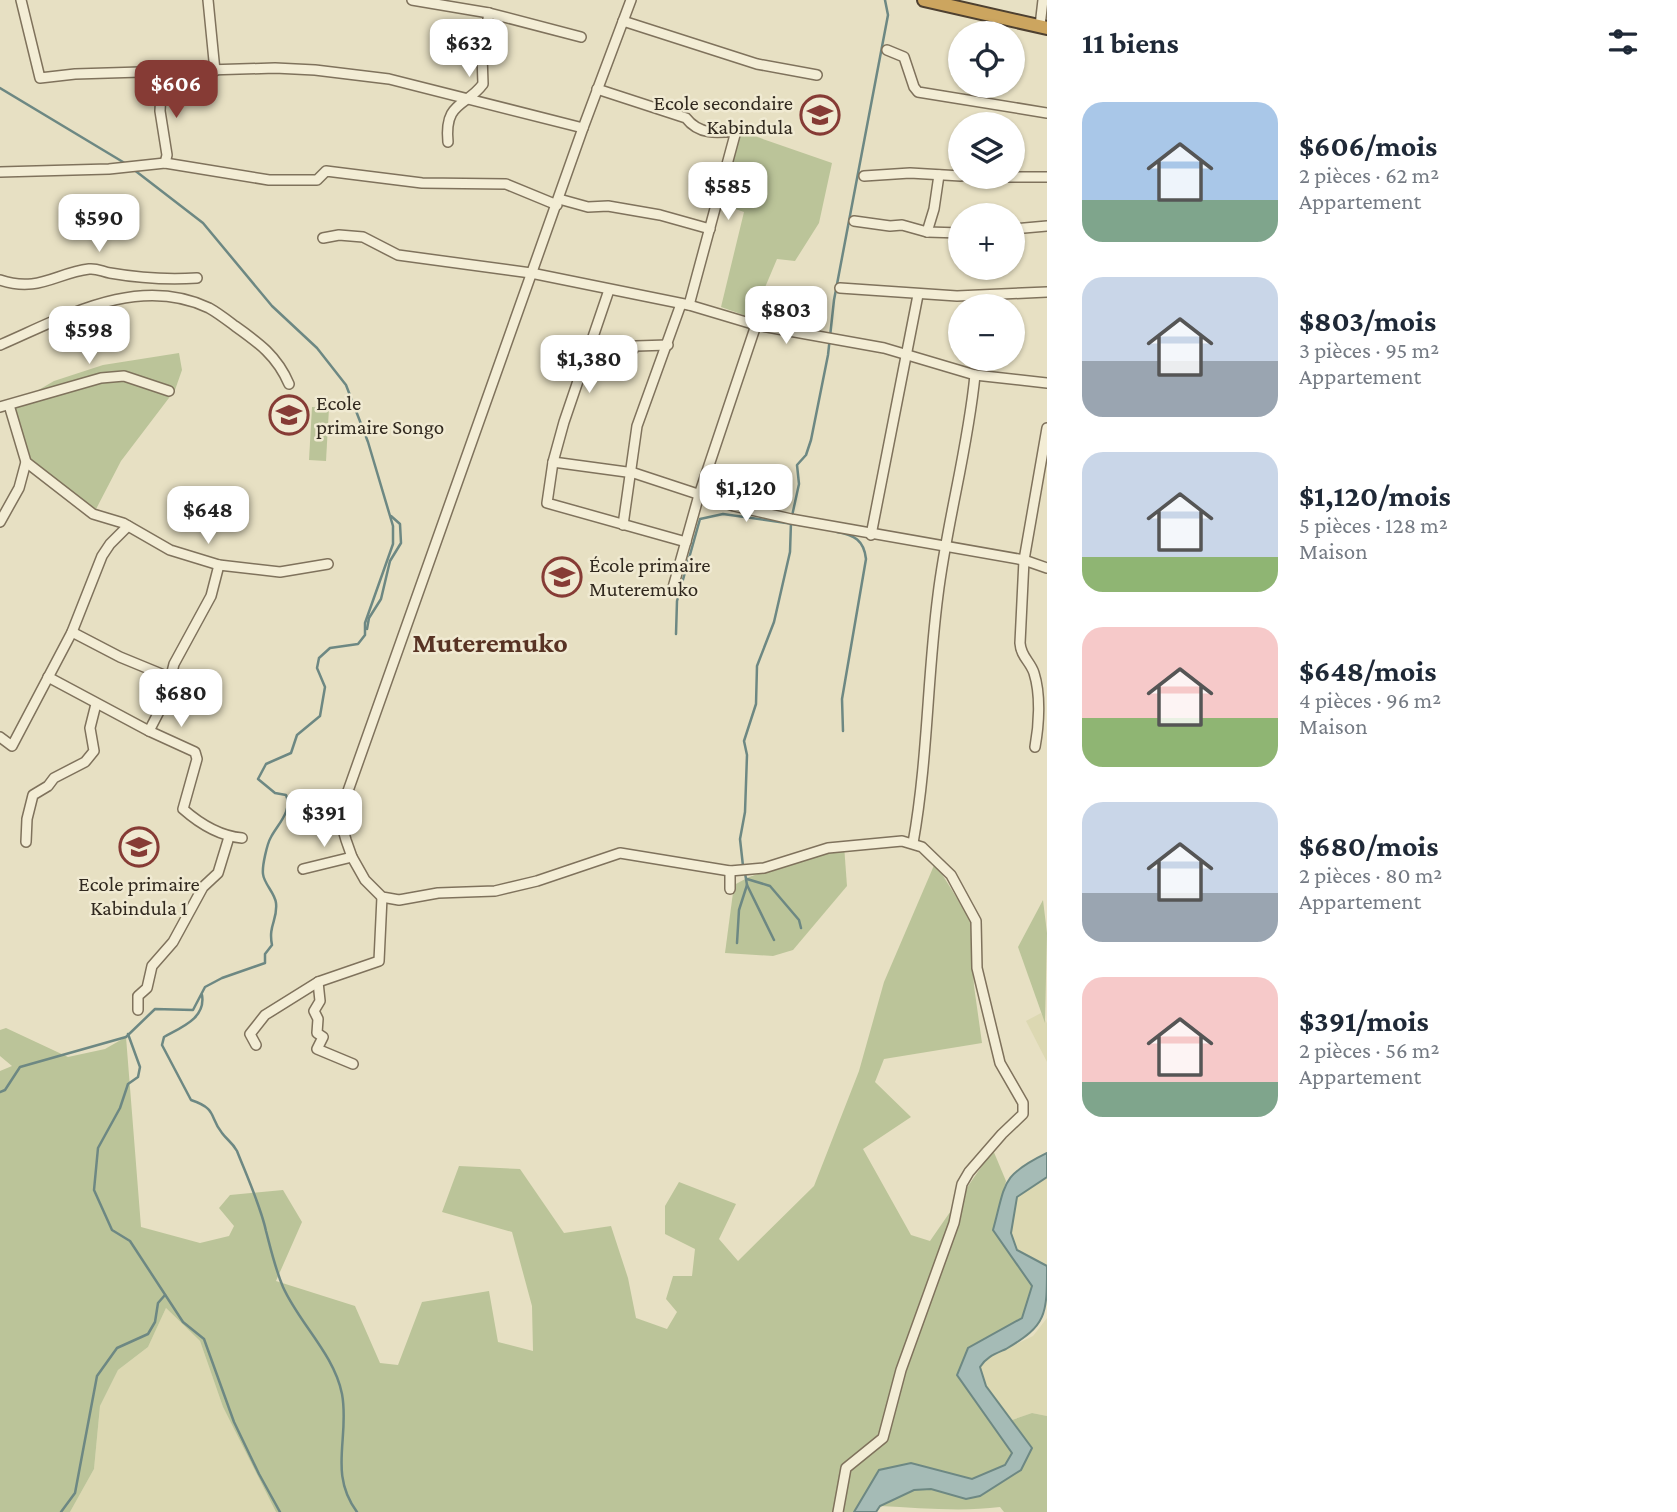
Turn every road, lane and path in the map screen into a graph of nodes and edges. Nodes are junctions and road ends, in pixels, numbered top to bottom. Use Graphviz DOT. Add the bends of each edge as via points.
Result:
graph roads {
  1 [pos="21,0"];
  2 [pos="208,0"];
  3 [pos="412,0"];
  4 [pos="631,0"];
  5 [pos="924,0"];
  6 [pos="1043,0"];
  7 [pos="489,13"];
  8 [pos="623,21"];
  9 [pos="1043,27"];
  10 [pos="581,37"];
  11 [pos="887,50"];
  12 [pos="215,71"];
  13 [pos="162,72"];
  14 [pos="817,75"];
  15 [pos="597,89"];
  16 [pos="462,100"];
  17 [pos="1047,113"];
  18 [pos="583,128"];
  19 [pos="448,142"];
  20 [pos="166,163"];
  21 [pos="0,172"];
  22 [pos="939,175"];
  23 [pos="948,175"];
  24 [pos="864,176"];
  25 [pos="1025,177"];
  26 [pos="1047,177"];
  27 [pos="558,202"];
  28 [pos="854,222"];
  29 [pos="1047,226"];
  30 [pos="1025,228"];
  31 [pos="710,229"];
  32 [pos="927,232"];
  33 [pos="948,233"];
  34 [pos="323,238"];
  35 [pos="531,272"];
  36 [pos="197,278"];
  37 [pos="0,281"];
  38 [pos="840,288"];
  39 [pos="609,289"];
  40 [pos="1047,292"];
  41 [pos="918,295"];
  42 [pos="685,305"];
  43 [pos="756,325"];
  44 [pos="0,345"];
  45 [pos="668,345"];
  46 [pos="588,348"];
  47 [pos="907,356"];
  48 [pos="975,375"];
  49 [pos="1047,383"];
  50 [pos="289,384"];
  51 [pos="169,391"];
  52 [pos="4,406"];
  53 [pos="1047,428"];
  54 [pos="26,462"];
  55 [pos="553,462"];
  56 [pos="629,472"];
  57 [pos="699,495"];
  58 [pos="0,522"];
  59 [pos="623,525"];
  60 [pos="128,526"];
  61 [pos="872,535"];
  62 [pos="686,542"];
  63 [pos="946,548"];
  64 [pos="1024,560"];
  65 [pos="328,564"];
  66 [pos="219,565"];
  67 [pos="1047,568"];
  68 [pos="672,591"];
  69 [pos="72,632"];
  70 [pos="48,677"];
  71 [pos="172,678"];
  72 [pos="96,704"];
  73 [pos="149,731"];
  74 [pos="0,737"];
  75 [pos="1035,747"];
  76 [pos="229,837"];
  77 [pos="242,838"];
  78 [pos="26,842"];
  79 [pos="913,843"];
  80 [pos="352,858"];
  81 [pos="303,869"];
  82 [pos="730,870"];
  83 [pos="730,889"];
  84 [pos="382,897"];
  85 [pos="318,982"];
  86 [pos="138,1010"];
  87 [pos="256,1045"];
  88 [pos="353,1064"];
  89 [pos="838,1512"];
  1 -- 13 [label="street" via="40,78"];
  2 -- 12 [label="street"];
  3 -- 7 [label="street"];
  4 -- 8 [label="street"];
  5 -- 9 [label="highway"];
  6 -- 9 [label="street"];
  7 -- 10 [label="street"];
  7 -- 16 [label="street" via="483,84"];
  8 -- 14 [label="street" via="757,65"];
  8 -- 15 [label="street"];
  11 -- 17 [label="street" via="906,61 918,92"];
  12 -- 13 [label="street"];
  12 -- 16 [label="street" via="275,68 352,74 389,79"];
  13 -- 20 [label="street" via="160,111"];
  15 -- 18 [label="street"];
  15 -- 31 [label="street" via="686,118 707,132 736,131"];
  16 -- 18 [label="street"];
  16 -- 19 [label="street" via="452,114"];
  18 -- 27 [label="street"];
  20 -- 21 [label="street"];
  20 -- 27 [label="street" via="269,180 317,180 326,171 422,183 506,184"];
  22 -- 23 [label="street"];
  22 -- 24 [label="street"];
  22 -- 32 [label="street"];
  25 -- 26 [label="street"];
  27 -- 31 [label="street" via="660,215"];
  27 -- 35 [label="street"];
  28 -- 32 [label="street" via="902,225"];
  29 -- 30 [label="street"];
  31 -- 42 [label="street"];
  32 -- 33 [label="street"];
  34 -- 35 [label="street" via="363,237 398,255"];
  35 -- 39 [label="street"];
  35 -- 80 [label="street" via="343,805 341,823"];
  36 -- 37 [label="street" via="162,280 95,269 53,281 14,285"];
  38 -- 41 [label="street"];
  39 -- 42 [label="street"];
  39 -- 46 [label="street"];
  40 -- 41 [label="street"];
  41 -- 47 [label="street"];
  42 -- 43 [label="street"];
  42 -- 45 [label="street"];
  43 -- 47 [label="street"];
  43 -- 57 [label="street"];
  44 -- 50 [label="street" via="121,297 170,298 210,309 263,346"];
  45 -- 46 [label="street" via="636,346 622,362"];
  45 -- 56 [label="street" via="637,426"];
  46 -- 55 [label="street"];
  47 -- 48 [label="street"];
  47 -- 61 [label="street"];
  48 -- 49 [label="street"];
  48 -- 63 [label="street"];
  51 -- 52 [label="street" via="124,376 101,378"];
  52 -- 54 [label="street"];
  53 -- 64 [label="street"];
  54 -- 58 [label="street" via="19,488"];
  54 -- 60 [label="street" via="93,514"];
  55 -- 56 [label="street"];
  55 -- 59 [label="street" via="547,503"];
  56 -- 57 [label="street"];
  56 -- 59 [label="street"];
  57 -- 61 [label="street"];
  57 -- 62 [label="street"];
  59 -- 62 [label="street"];
  60 -- 66 [label="street" via="170,550"];
  60 -- 69 [label="street" via="102,556"];
  61 -- 63 [label="street"];
  62 -- 68 [label="street"];
  63 -- 64 [label="street"];
  63 -- 79 [label="street"];
  64 -- 67 [label="street"];
  64 -- 75 [label="street" via="1020,643 1021,656 1032,668 1035,682"];
  65 -- 66 [label="street" via="280,572"];
  66 -- 71 [label="street" via="211,596 174,664"];
  69 -- 70 [label="street"];
  69 -- 71 [label="street"];
  70 -- 72 [label="street"];
  70 -- 74 [label="street" via="12,747"];
  71 -- 73 [label="street"];
  72 -- 73 [label="street"];
  72 -- 78 [label="street" via="90,728 94,751 85,762 33,795"];
  73 -- 76 [label="street" via="195,752 183,809"];
  76 -- 77 [label="street"];
  76 -- 86 [label="street" via="218,873 203,887 173,942 152,966 147,988 138,996"];
  79 -- 82 [label="street" via="828,848 764,868"];
  79 -- 89 [label="street" via="951,875 976,921 980,980 1000,1063 1023,1103 1023,1114 962,1184 954,1223 901,1370 883,1438 846,1468"];
  80 -- 81 [label="street"];
  80 -- 84 [label="street"];
  82 -- 83 [label="street"];
  82 -- 84 [label="street" via="620,853 495,891 399,900"];
  84 -- 85 [label="street" via="379,961"];
  85 -- 87 [label="street" via="258,1022 250,1034"];
  85 -- 88 [label="street" via="320,1001 314,1012 317,1033 323,1037 317,1049"];
}
